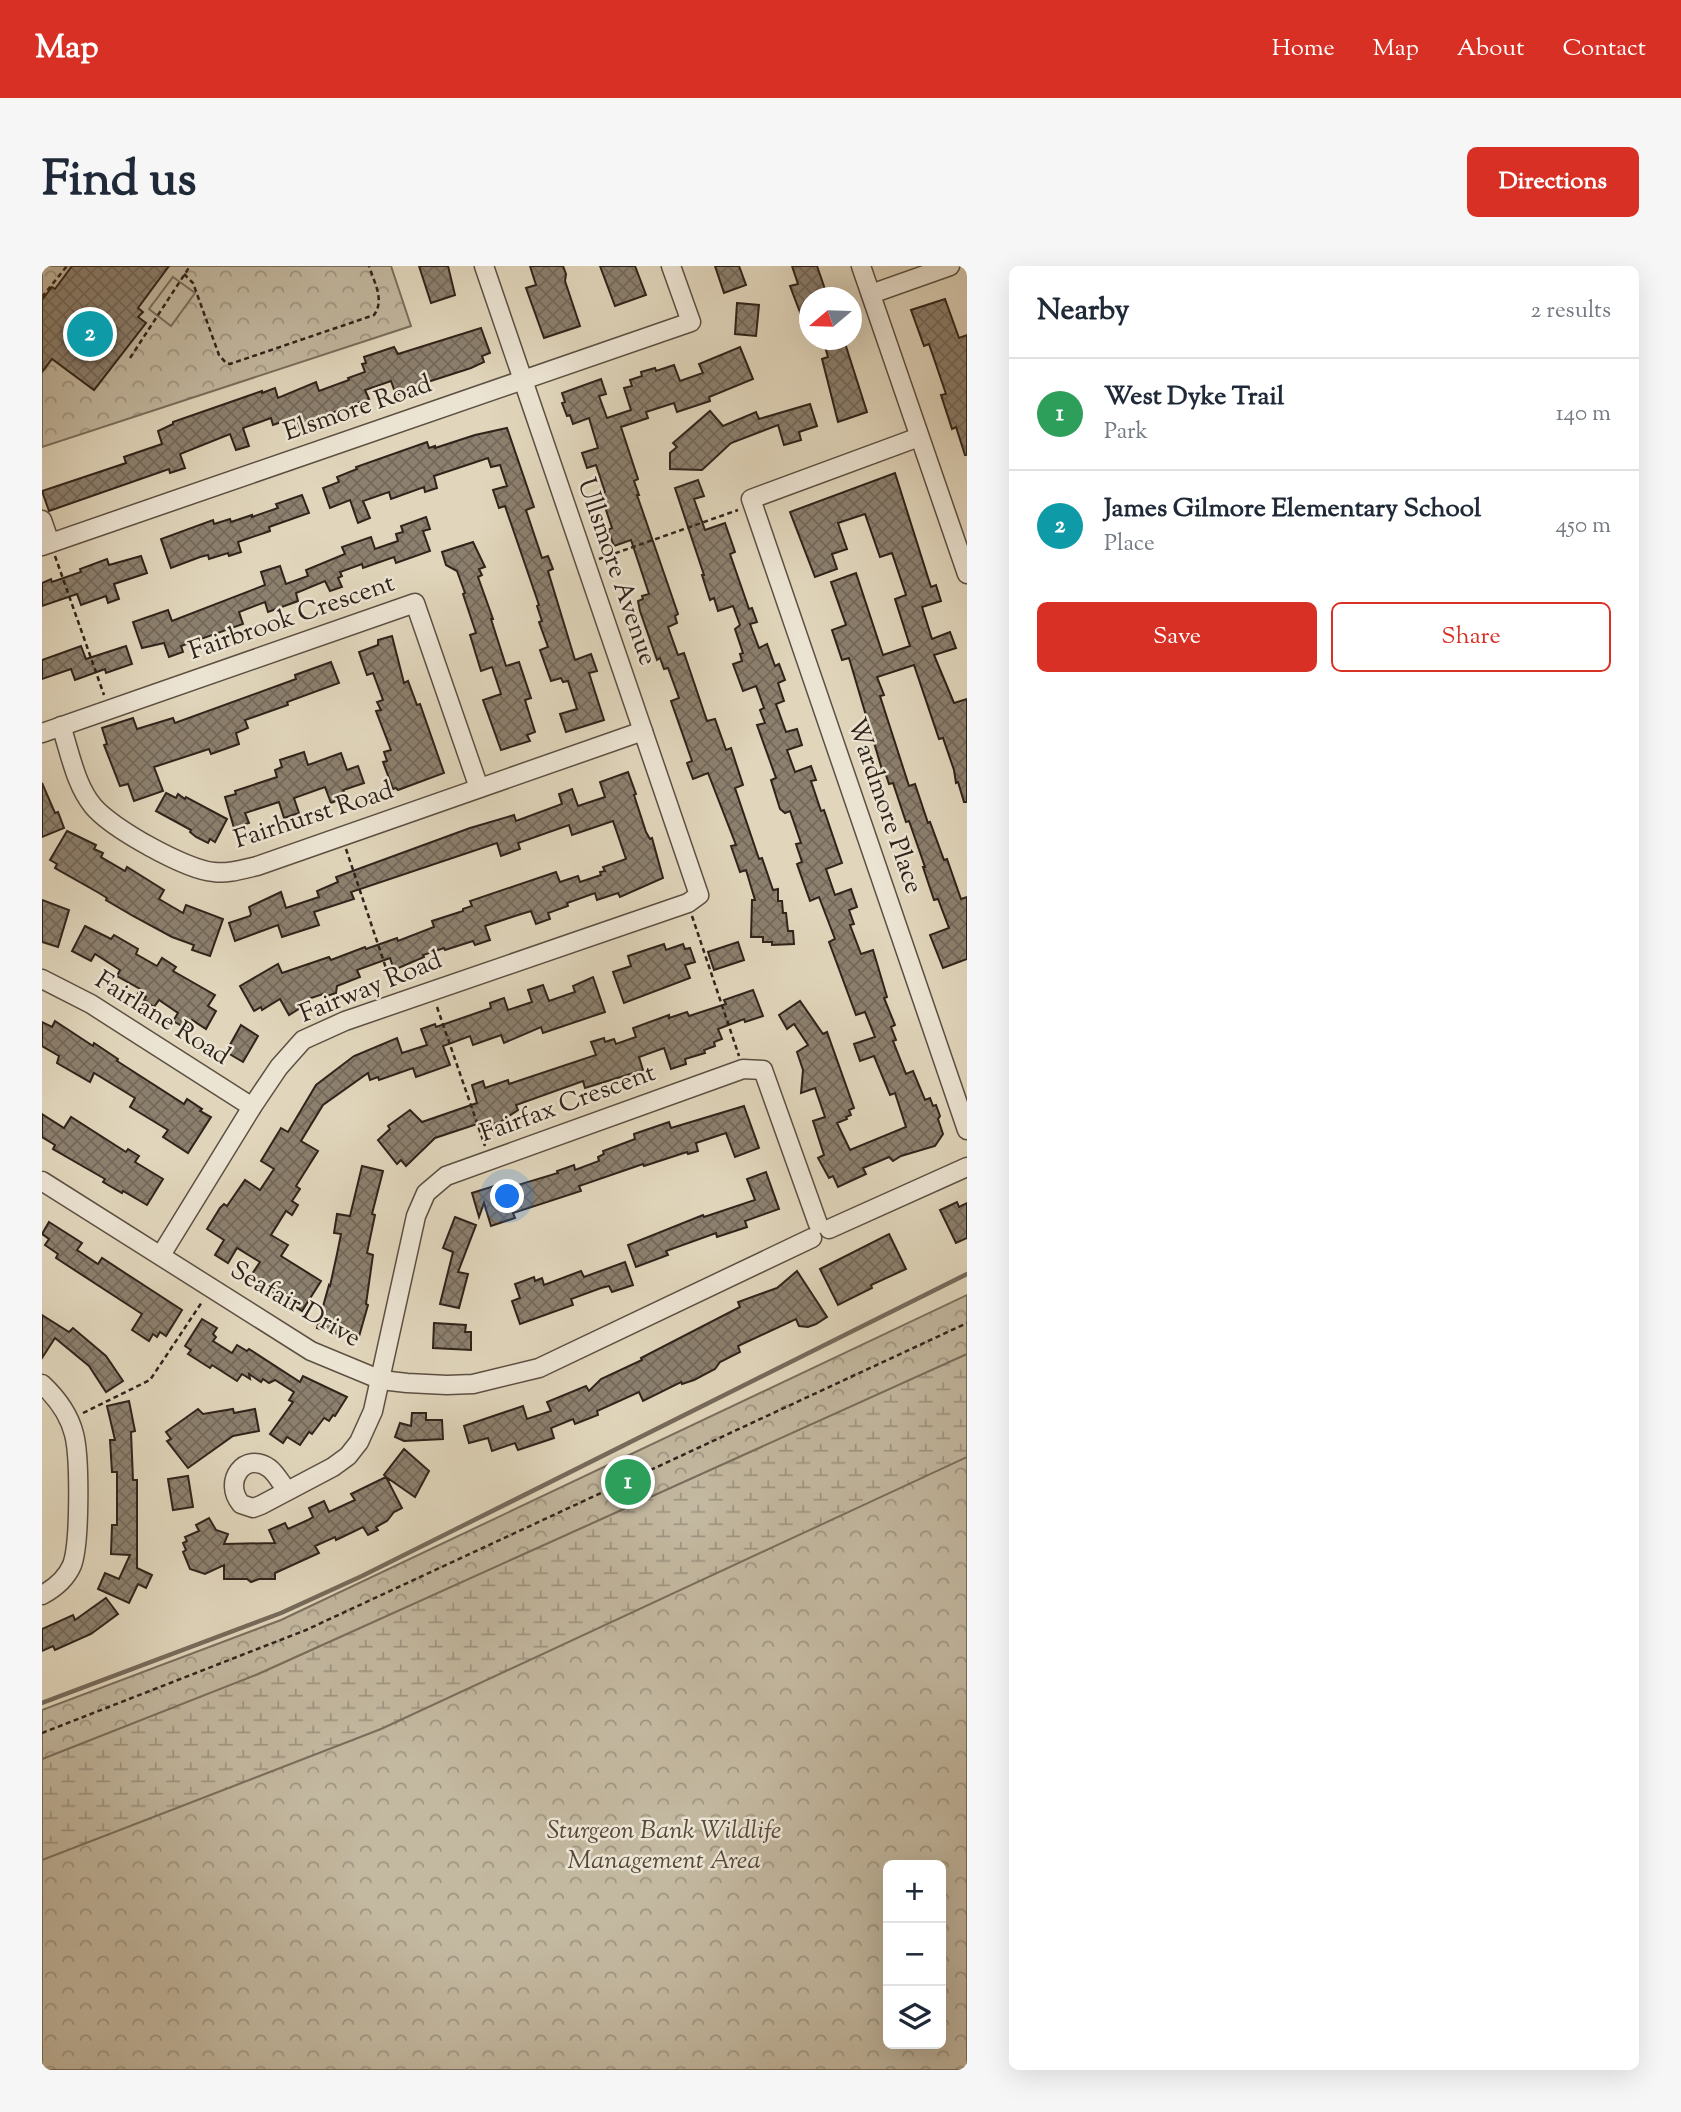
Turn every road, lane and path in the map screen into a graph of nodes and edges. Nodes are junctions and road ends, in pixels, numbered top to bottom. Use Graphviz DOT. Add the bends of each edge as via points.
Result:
graph roads {
  1 [pos="67,266"];
  2 [pos="190,266"];
  3 [pos="369,266"];
  4 [pos="484,266"];
  5 [pos="671,266"];
  6 [pos="861,266"];
  7 [pos="950,266"];
  8 [pos="184,274"];
  9 [pos="871,294"];
  10 [pos="42,297"];
  11 [pos="130,358"];
  12 [pos="523,380"];
  13 [pos="919,437"];
  14 [pos="751,499"];
  15 [pos="42,520"];
  16 [pos="46,545"];
  17 [pos="586,563"];
  18 [pos="967,574"];
  19 [pos="109,709"];
  20 [pos="61,726"];
  21 [pos="643,732"];
  22 [pos="42,733"];
  23 [pos="479,788"];
  24 [pos="342,836"];
  25 [pos="693,899"];
  26 [pos="42,979"];
  27 [pos="432,991"];
  28 [pos="397,1002"];
  29 [pos="743,1069"];
  30 [pos="252,1107"];
  31 [pos="967,1130"];
  32 [pos="490,1159"];
  33 [pos="967,1167"];
  34 [pos="42,1181"];
  35 [pos="819,1230"];
  36 [pos="161,1255"];
  37 [pos="211,1288"];
  38 [pos="967,1324"];
  39 [pos="381,1380"];
  40 [pos="42,1384"];
  41 [pos="68,1420"];
  42 [pos="287,1491"];
  43 [pos="42,1595"];
  44 [pos="42,1733"];
  1 -- 10 [label="path"];
  2 -- 8 [label="path"];
  3 -- 8 [label="path" via="379,297 374,314 230,364 219,355 193,283"];
  4 -- 12 [label="street, Ullsmore Avenue"];
  5 -- 12 [label="street, Elsmore Road" via="691,322"];
  6 -- 9 [label="street"];
  7 -- 9 [label="street"];
  8 -- 11 [label="path"];
  9 -- 13 [label="street"];
  12 -- 16 [label="street, Elsmore Road"];
  12 -- 17 [label="street, Ullsmore Avenue"];
  13 -- 14 [label="street"];
  13 -- 18 [label="street"];
  14 -- 17 [label="path" via="742,508"];
  14 -- 31 [label="street, Wardmore Place"];
  15 -- 16 [label="street"];
  16 -- 19 [label="path"];
  17 -- 21 [label="street, Ullsmore Avenue"];
  19 -- 20 [label="street, Fairbrook Crescent"];
  19 -- 23 [label="street, Fairbrook Crescent" via="415,603"];
  20 -- 22 [label="street, Fairbrook Crescent"];
  20 -- 24 [label="street, Fairhurst Road" via="84,793 103,816 201,870 240,870"];
  21 -- 23 [label="street, Fairhurst Road"];
  21 -- 25 [label="street, Ullsmore Avenue"];
  23 -- 24 [label="street, Fairhurst Road"];
  24 -- 28 [label="path"];
  25 -- 27 [label="street, Fairway Road"];
  25 -- 29 [label="path"];
  26 -- 30 [label="street, Fairlane Road" via="90,1004"];
  27 -- 28 [label="street, Fairway Road"];
  27 -- 32 [label="path"];
  28 -- 30 [label="street, Fairway Road" via="303,1040"];
  29 -- 32 [label="street, Fairfax Crescent"];
  29 -- 35 [label="street" via="763,1070"];
  30 -- 36 [label="street, Fairway Road"];
  32 -- 39 [label="street, Fairfax Crescent" via="446,1176 420,1203"];
  33 -- 35 [label="street, Seafair Drive"];
  34 -- 36 [label="street, Seafair Drive"];
  35 -- 39 [label="street, Seafair Drive" via="634,1325 538,1368 473,1384"];
  36 -- 37 [label="street, Seafair Drive"];
  37 -- 39 [label="street, Seafair Drive" via="312,1351"];
  37 -- 41 [label="path" via="150,1380"];
  38 -- 44 [label="path" via="306,1630"];
  39 -- 42 [label="street, Fairfax Crescent" via="373,1411 354,1449 333,1467"];
  40 -- 41 [label="street"];
  41 -- 43 [label="street" via="76,1449 76,1546 65,1578"];
}
